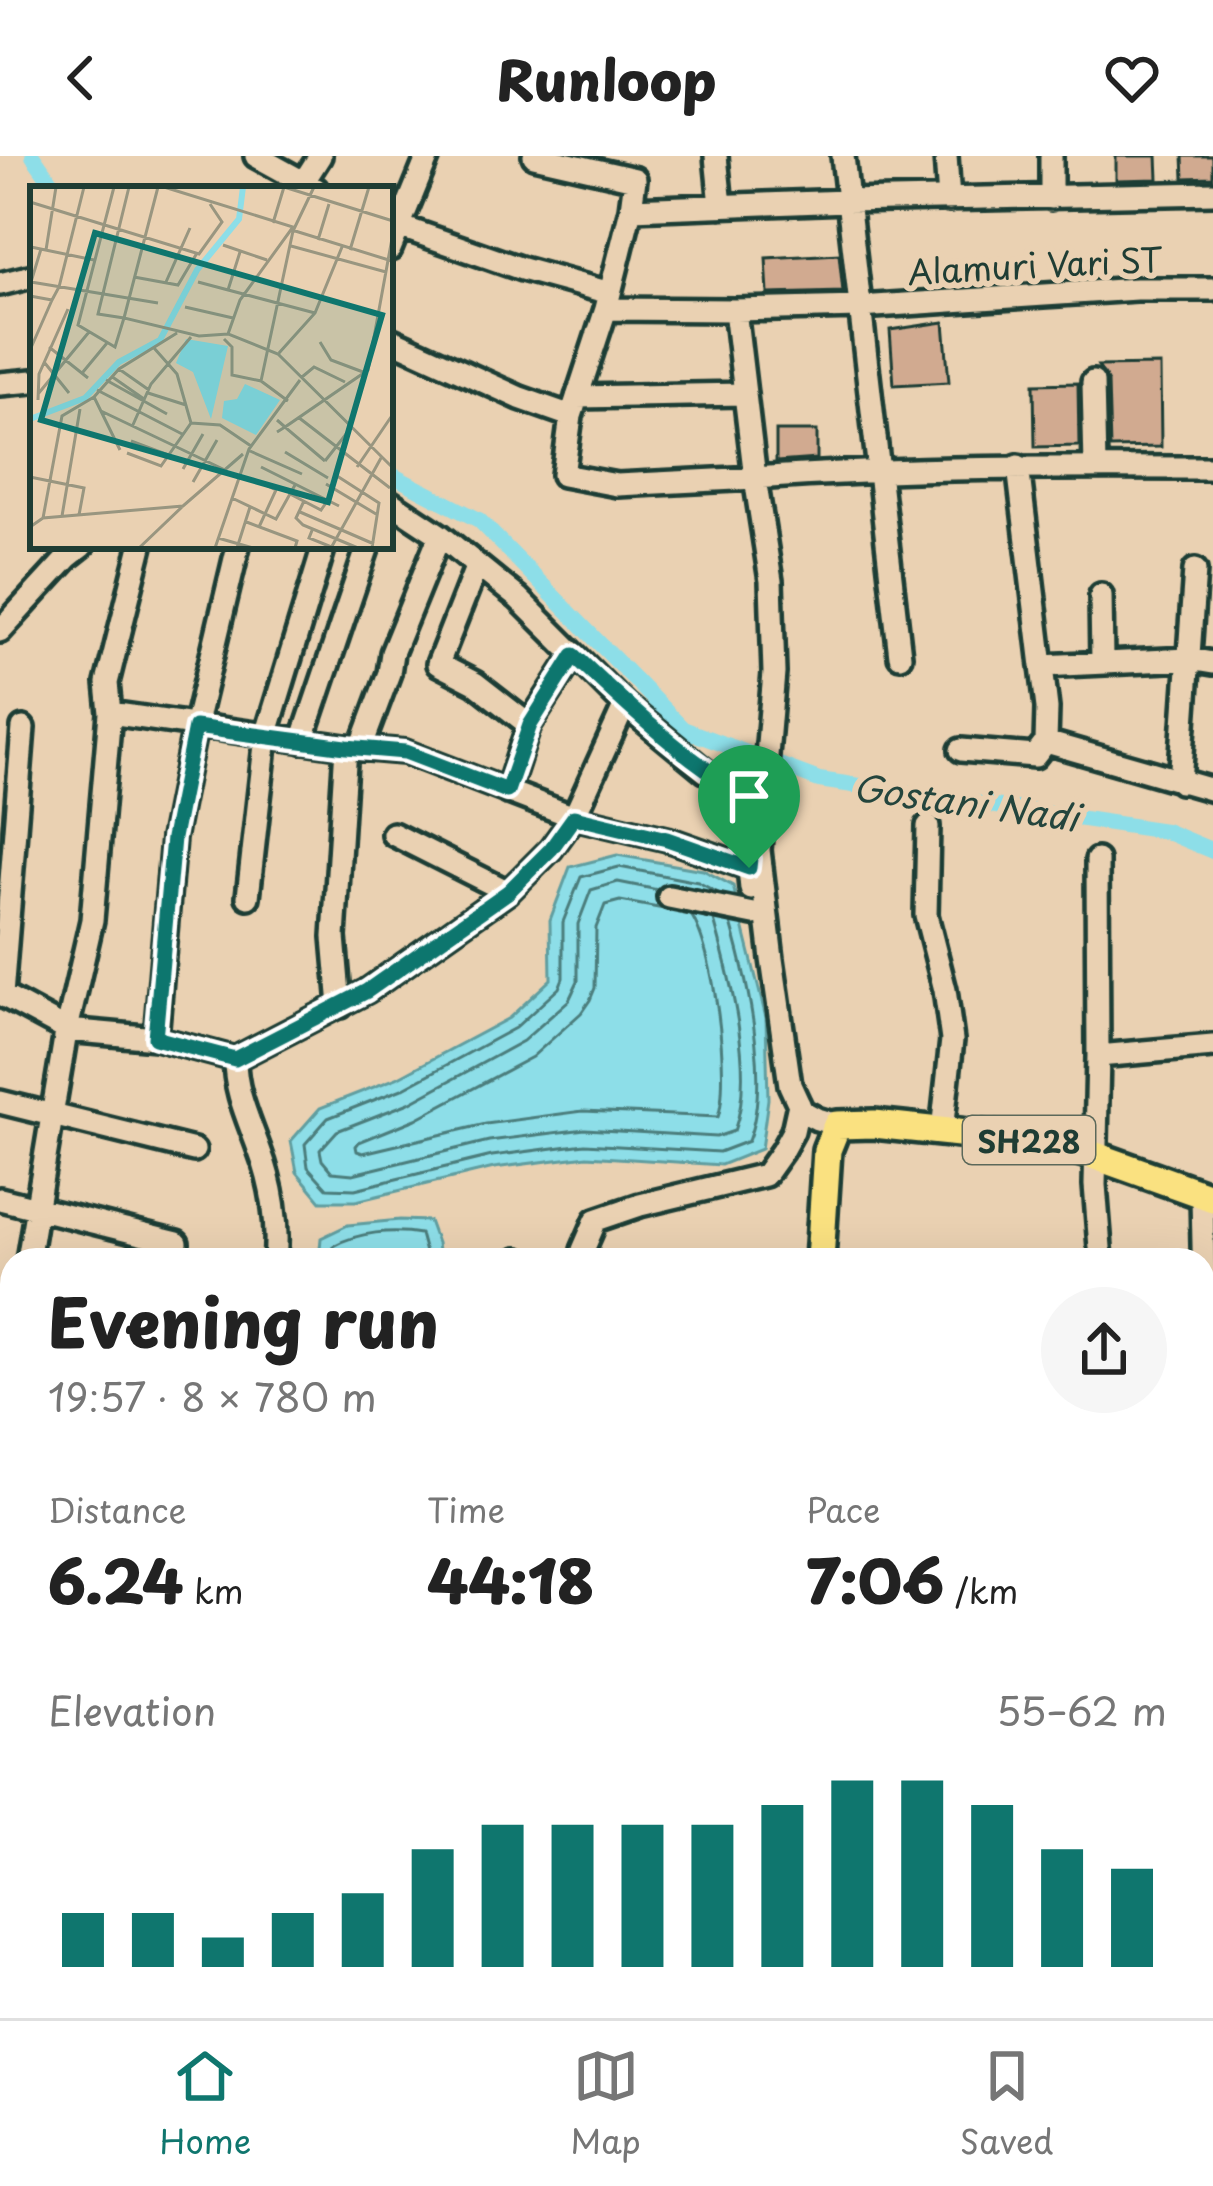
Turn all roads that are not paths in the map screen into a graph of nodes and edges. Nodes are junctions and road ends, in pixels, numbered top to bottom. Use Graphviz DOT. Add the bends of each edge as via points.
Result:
graph roads {
  1 [pos="256,156"];
  2 [pos="320,156"];
  3 [pos="428,156"];
  4 [pos="534,156"];
  5 [pos="716,156"];
  6 [pos="843,156"];
  7 [pos="946,156"];
  8 [pos="1051,156"];
  9 [pos="304,186"];
  10 [pos="306,186"];
  11 [pos="1213,193"];
  12 [pos="1051,198"];
  13 [pos="949,200"];
  14 [pos="848,201"];
  15 [pos="722,206"];
  16 [pos="631,209"];
  17 [pos="394,225"];
  18 [pos="30,277"];
  19 [pos="0,284"];
  20 [pos="1213,289"];
  21 [pos="608,301"];
  22 [pos="860,307"];
  23 [pos="735,310"];
  24 [pos="393,340"];
  25 [pos="30,381"];
  26 [pos="1094,382"];
  27 [pos="0,384"];
  28 [pos="745,394"];
  29 [pos="574,406"];
  30 [pos="1018,466"];
  31 [pos="1095,467"];
  32 [pos="1213,468"];
  33 [pos="878,469"];
  34 [pos="755,478"];
  35 [pos="393,504"];
  36 [pos="440,535"];
  37 [pos="78,549"];
  38 [pos="140,549"];
  39 [pos="237,549"];
  40 [pos="323,549"];
  41 [pos="367,549"];
  42 [pos="477,565"];
  43 [pos="1195,570"];
  44 [pos="1101,595"];
  45 [pos="0,631"];
  46 [pos="574,655"];
  47 [pos="900,656"];
  48 [pos="1189,659"];
  49 [pos="1102,662"];
  50 [pos="1213,663"];
  51 [pos="1042,666"];
  52 [pos="625,705"];
  53 [pos="110,713"];
  54 [pos="530,725"];
  55 [pos="195,727"];
  56 [pos="23,728"];
  57 [pos="266,736"];
  58 [pos="302,741"];
  59 [pos="1046,742"];
  60 [pos="353,748"];
  61 [pos="961,750"];
  62 [pos="1180,782"];
  63 [pos="1213,790"];
  64 [pos="507,791"];
  65 [pos="574,817"];
  66 [pos="928,826"];
  67 [pos="393,834"];
  68 [pos="1097,860"];
  69 [pos="749,868"];
  70 [pos="508,892"];
  71 [pos="248,897"];
  72 [pos="669,897"];
  73 [pos="754,914"];
  74 [pos="772,959"];
  75 [pos="1,994"];
  76 [pos="340,1006"];
  77 [pos="67,1030"];
  78 [pos="155,1038"];
  79 [pos="1213,1046"];
  80 [pos="1098,1056"];
  81 [pos="235,1059"];
  82 [pos="0,1102"];
  83 [pos="799,1104"];
  84 [pos="52,1115"];
  85 [pos="837,1125"];
  86 [pos="942,1131"];
  87 [pos="194,1150"];
  88 [pos="1096,1156"];
  89 [pos="1208,1197"];
  90 [pos="0,1199"];
  91 [pos="37,1207"];
  92 [pos="178,1243"];
  93 [pos="30,1248"];
  94 [pos="277,1248"];
  95 [pos="584,1248"];
  96 [pos="821,1248"];
  97 [pos="1100,1248"];
  98 [pos="1208,1248"];
  1 -- 9 [label="street"];
  2 -- 10 [label="street"];
  3 -- 17 [label="street"];
  4 -- 16 [label="street" via="634,179"];
  5 -- 15 [label="street"];
  6 -- 14 [label="street"];
  7 -- 13 [label="street"];
  8 -- 12 [label="street"];
  11 -- 12 [label="street"];
  12 -- 13 [label="street"];
  13 -- 14 [label="street"];
  14 -- 15 [label="street"];
  14 -- 22 [label="street"];
  15 -- 16 [label="street"];
  16 -- 21 [label="street"];
  17 -- 21 [label="street, Alamuri Vari ST"];
  18 -- 19 [label="street"];
  20 -- 22 [label="street, Alamuri Vari ST"];
  21 -- 23 [label="street, Alamuri Vari ST"];
  21 -- 29 [label="street"];
  22 -- 23 [label="street, Alamuri Vari ST"];
  22 -- 33 [label="street"];
  23 -- 28 [label="street"];
  24 -- 29 [label="street" via="520,398"];
  25 -- 27 [label="street"];
  26 -- 31 [label="street"];
  28 -- 29 [label="street"];
  28 -- 34 [label="street"];
  29 -- 34 [label="street" via="563,475 617,485"];
  30 -- 31 [label="street"];
  30 -- 33 [label="street"];
  30 -- 51 [label="street"];
  31 -- 32 [label="street"];
  33 -- 34 [label="street"];
  33 -- 47 [label="street"];
  34 -- 74 [label="street" via="771,580 774,692 760,850"];
  35 -- 36 [label="street"];
  36 -- 42 [label="street"];
  36 -- 60 [label="street"];
  37 -- 45 [label="street"];
  38 -- 53 [label="street" via="107,683"];
  39 -- 55 [label="street"];
  40 -- 57 [label="street"];
  41 -- 58 [label="street"];
  42 -- 46 [label="street"];
  42 -- 54 [label="street" via="438,664"];
  43 -- 48 [label="street"];
  44 -- 49 [label="street"];
  46 -- 52 [label="street"];
  46 -- 54 [label="street"];
  48 -- 49 [label="street"];
  48 -- 50 [label="street"];
  48 -- 62 [label="street"];
  49 -- 51 [label="street"];
  51 -- 59 [label="street"];
  52 -- 65 [label="street"];
  52 -- 69 [label="street" via="751,799"];
  53 -- 55 [label="street"];
  53 -- 77 [label="street" via="92,920"];
  54 -- 64 [label="street"];
  55 -- 57 [label="street"];
  55 -- 78 [label="street" via="173,838"];
  56 -- 75 [label="street"];
  57 -- 58 [label="street"];
  57 -- 71 [label="street"];
  58 -- 60 [label="street"];
  59 -- 61 [label="street" via="1035,756"];
  59 -- 62 [label="street"];
  60 -- 64 [label="street" via="405,752"];
  60 -- 76 [label="street" via="339,829"];
  62 -- 63 [label="street"];
  64 -- 65 [label="street"];
  65 -- 69 [label="street"];
  65 -- 70 [label="street"];
  66 -- 86 [label="street" via="926,915 952,1040"];
  67 -- 70 [label="street"];
  68 -- 80 [label="street"];
  69 -- 73 [label="street"];
  70 -- 76 [label="street"];
  72 -- 73 [label="street"];
  73 -- 74 [label="street" via="757,947"];
  74 -- 83 [label="street"];
  75 -- 77 [label="street"];
  76 -- 81 [label="street"];
  77 -- 78 [label="street"];
  77 -- 84 [label="street"];
  78 -- 81 [label="street"];
  79 -- 80 [label="street"];
  80 -- 88 [label="street"];
  81 -- 94 [label="street"];
  82 -- 84 [label="street"];
  83 -- 85 [label="street"];
  83 -- 95 [label="street" via="793,1131 765,1175 596,1220"];
  84 -- 87 [label="street"];
  84 -- 91 [label="street"];
  85 -- 86 [label="main road, SH228"];
  85 -- 96 [label="main road" via="827,1150"];
  86 -- 88 [label="main road, SH228" via="1062,1144"];
  88 -- 89 [label="main road, SH228"];
  88 -- 97 [label="street"];
  89 -- 98 [label="street"];
  90 -- 91 [label="street"];
  91 -- 92 [label="street"];
  91 -- 93 [label="street"];
}
